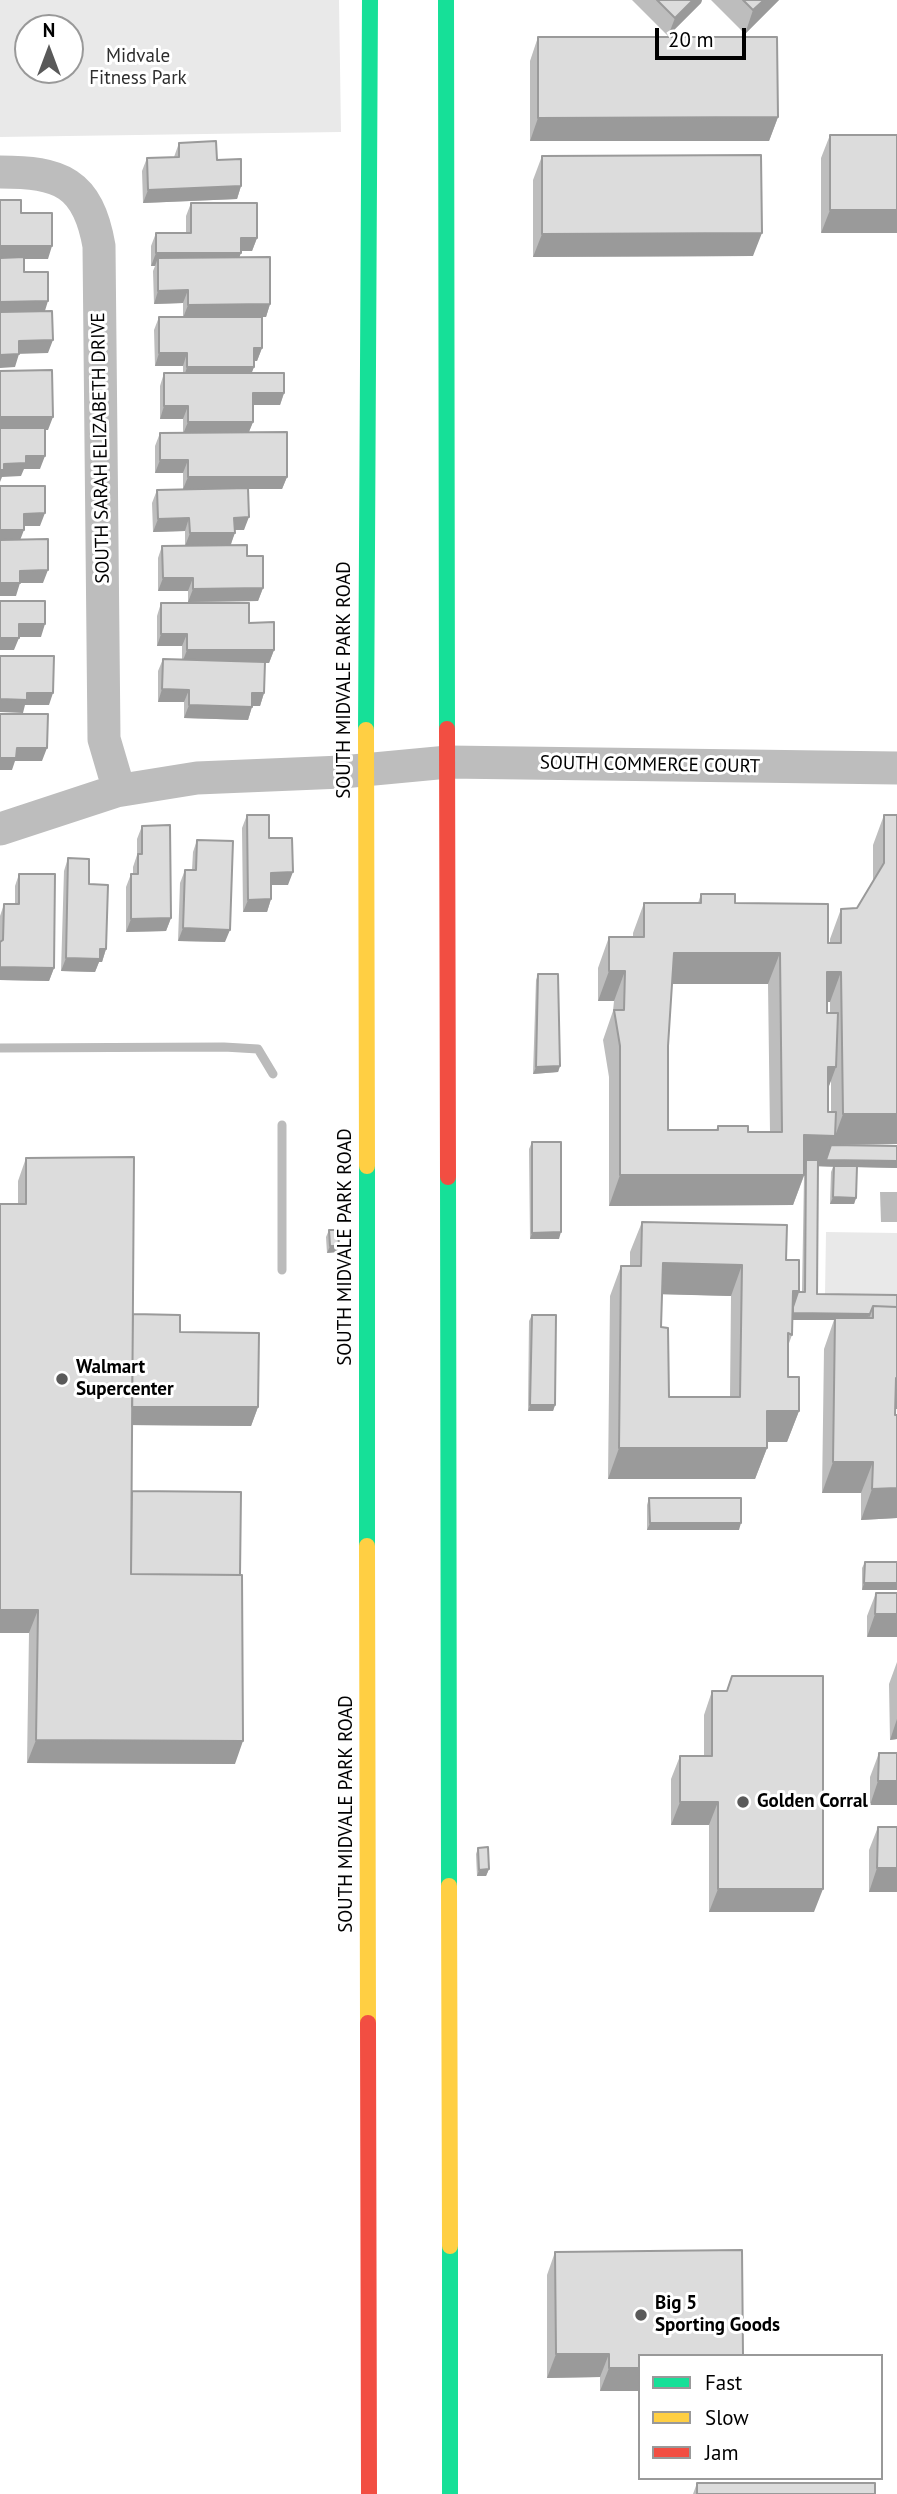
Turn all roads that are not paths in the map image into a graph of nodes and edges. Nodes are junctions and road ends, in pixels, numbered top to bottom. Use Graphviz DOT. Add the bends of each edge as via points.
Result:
graph roads {
  1 [pos="370,0"];
  2 [pos="446,0"];
  3 [pos="0,172"];
  4 [pos="448,762"];
  5 [pos="897,768"];
  6 [pos="366,770"];
  7 [pos="120,790"];
  8 [pos="0,829"];
  9 [pos="369,2494"];
  10 [pos="450,2494"];
  1 -- 6 [label="main road, SOUTH MIDVALE PARK ROAD"];
  2 -- 4 [label="main road"];
  3 -- 7 [label="street, SOUTH SARAH ELIZABETH DRIVE" via="58,178 75,190 96,225 104,740"];
  4 -- 5 [label="street, SOUTH COMMERCE COURT"];
  4 -- 6 [label="street, SOUTH COMMERCE COURT"];
  4 -- 10 [label="main road"];
  6 -- 7 [label="street, SOUTH COMMERCE COURT" via="197,778"];
  6 -- 9 [label="main road, SOUTH MIDVALE PARK ROAD"];
  7 -- 8 [label="street, SOUTH COMMERCE COURT"];
}
